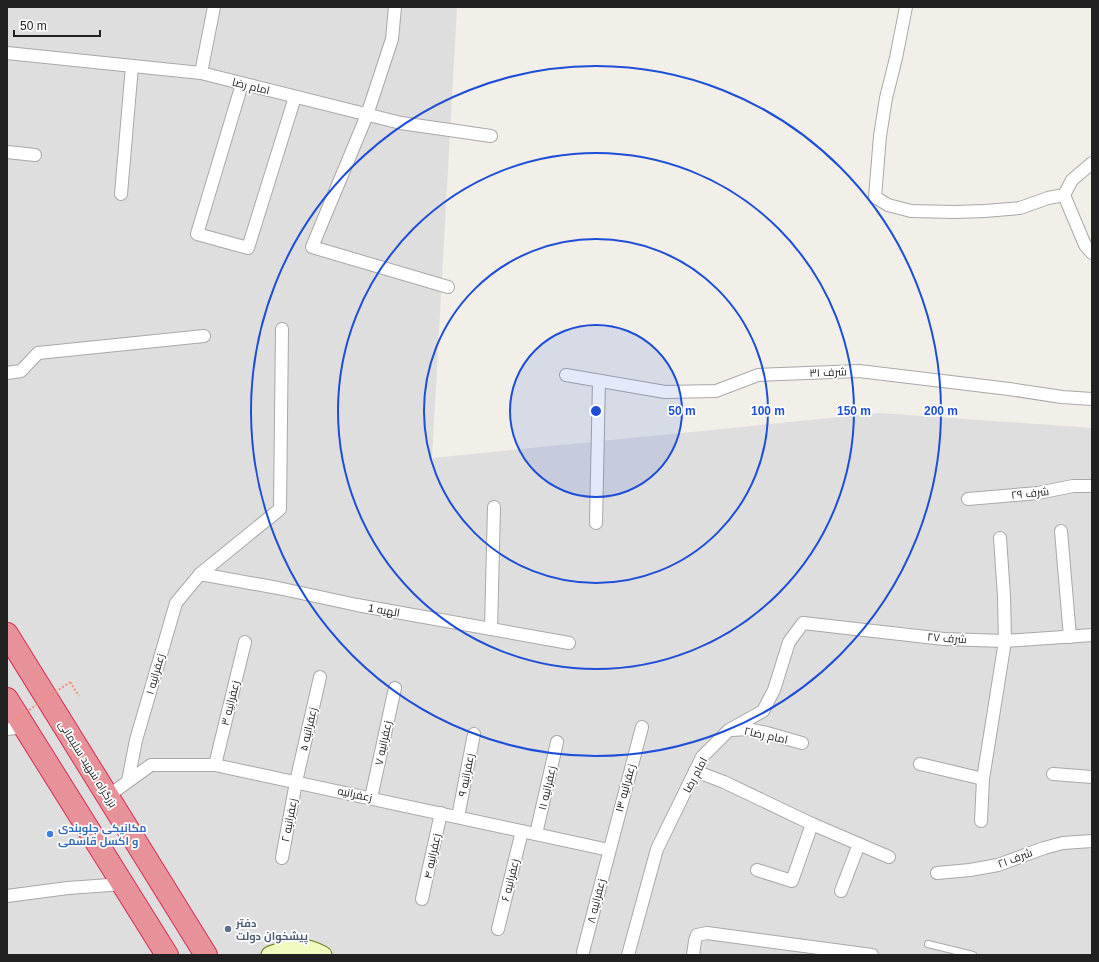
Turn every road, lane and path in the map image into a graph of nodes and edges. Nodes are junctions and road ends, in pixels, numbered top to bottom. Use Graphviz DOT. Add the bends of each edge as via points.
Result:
graph roads {
  1 [pos="214,7"];
  2 [pos="395,7"];
  3 [pos="906,7"];
  4 [pos="7,53"];
  5 [pos="132,66"];
  6 [pos="201,73"];
  7 [pos="242,84"];
  8 [pos="295,97"];
  9 [pos="367,115"];
  10 [pos="491,136"];
  11 [pos="7,152"];
  12 [pos="35,155"];
  13 [pos="1092,163"];
  14 [pos="121,194"];
  15 [pos="1064,195"];
  16 [pos="1092,253"];
  17 [pos="448,287"];
  18 [pos="282,329"];
  19 [pos="204,336"];
  20 [pos="7,373"];
  21 [pos="566,375"];
  22 [pos="599,381"];
  23 [pos="1092,399"];
  24 [pos="1092,486"];
  25 [pos="968,499"];
  26 [pos="494,507"];
  27 [pos="596,523"];
  28 [pos="1061,531"];
  29 [pos="1000,538"];
  30 [pos="200,574"];
  31 [pos="803,623"];
  32 [pos="492,629"];
  33 [pos="7,634"];
  34 [pos="1092,635"];
  35 [pos="1070,637"];
  36 [pos="1005,641"];
  37 [pos="245,642"];
  38 [pos="569,643"];
  39 [pos="320,677"];
  40 [pos="395,688"];
  41 [pos="79,696"];
  42 [pos="7,698"];
  43 [pos="16,725"];
  44 [pos="642,727"];
  45 [pos="729,730"];
  46 [pos="474,734"];
  47 [pos="557,742"];
  48 [pos="802,743"];
  49 [pos="920,764"];
  50 [pos="215,765"];
  51 [pos="695,771"];
  52 [pos="1053,774"];
  53 [pos="1092,777"];
  54 [pos="983,779"];
  55 [pos="128,781"];
  56 [pos="296,782"];
  57 [pos="108,796"];
  58 [pos="371,798"];
  59 [pos="441,813"];
  60 [pos="458,817"];
  61 [pos="981,821"];
  62 [pos="812,824"];
  63 [pos="522,831"];
  64 [pos="536,834"];
  65 [pos="1092,841"];
  66 [pos="859,844"];
  67 [pos="609,850"];
  68 [pos="889,857"];
  69 [pos="282,858"];
  70 [pos="757,870"];
  71 [pos="937,873"];
  72 [pos="123,884"];
  73 [pos="841,891"];
  74 [pos="7,896"];
  75 [pos="422,899"];
  76 [pos="498,929"];
  77 [pos="928,944"];
  78 [pos="583,952"];
  79 [pos="167,955"];
  80 [pos="206,955"];
  81 [pos="270,955"];
  82 [pos="323,955"];
  83 [pos="628,955"];
  84 [pos="693,955"];
  85 [pos="872,955"];
  86 [pos="973,955"];
  1 -- 6 [label="street"];
  2 -- 9 [label="street" via="392,39"];
  3 -- 15 [label="street" via="886,98 874,197 888,205 912,211 954,212 1020,208"];
  4 -- 5 [label="street, امام رضا"];
  5 -- 6 [label="street, امام رضا"];
  5 -- 14 [label="street"];
  6 -- 7 [label="street, امام رضا"];
  7 -- 8 [label="street, امام رضا"];
  7 -- 8 [label="street" via="197,234 248,248"];
  8 -- 9 [label="street, امام رضا"];
  9 -- 10 [label="street, امام رضا" via="401,123"];
  9 -- 17 [label="street" via="312,247"];
  11 -- 12 [label="street"];
  13 -- 15 [label="street" via="1072,180"];
  15 -- 16 [label="street" via="1085,245"];
  18 -- 30 [label="street, زعفرانیه ۱" via="280,509"];
  19 -- 20 [label="street" via="38,353 21,371"];
  21 -- 22 [label="street, شرف ۳۱"];
  22 -- 23 [label="street, شرف ۳۱" via="666,392 716,391 758,375 859,371"];
  22 -- 27 [label="street"];
  24 -- 25 [label="street, شرف ۲۹"];
  26 -- 32 [label="street"];
  28 -- 35 [label="street"];
  29 -- 36 [label="street"];
  30 -- 32 [label="street, الهیه 1"];
  30 -- 55 [label="street, زعفرانیه ۱" via="176,603 136,740"];
  31 -- 36 [label="street, شرف ۲۷" via="944,639"];
  31 -- 45 [label="street, امام رضا" via="789,642 774,690 763,711"];
  32 -- 38 [label="street, الهیه 1"];
  33 -- 57 [label="highway, بزرگراه شهید سلیمانی"];
  34 -- 35 [label="street, شرف ۲۷"];
  35 -- 36 [label="street, شرف ۲۷"];
  36 -- 54 [label="street"];
  37 -- 50 [label="street, زعفرانیه ۳"];
  39 -- 56 [label="street, زعفرانیه ۵"];
  40 -- 58 [label="street, زعفرانیه ۷"];
  41 -- 43 [label="path, bridge" via="70,682"];
  42 -- 43 [label="highway"];
  43 -- 72 [label="highway"];
  44 -- 67 [label="street, زعفرانیه ۱۳"];
  45 -- 48 [label="street, امام رضا۲" via="747,729"];
  45 -- 51 [label="street, امام رضا" via="702,757"];
  46 -- 60 [label="street, زعفرانیه ۹"];
  47 -- 64 [label="street, زعفرانیه ۱۱"];
  49 -- 54 [label="street"];
  50 -- 55 [label="street, زعفرانیه" via="151,765"];
  50 -- 56 [label="street, زعفرانیه"];
  51 -- 62 [label="street"];
  51 -- 83 [label="street, امام رضا" via="657,849"];
  52 -- 53 [label="street"];
  54 -- 61 [label="street"];
  55 -- 57 [label="street, زعفرانیه"];
  56 -- 58 [label="street, زعفرانیه"];
  56 -- 69 [label="street, زعفرانیه ۲"];
  57 -- 80 [label="highway, بزرگراه شهید سلیمانی"];
  58 -- 59 [label="street, زعفرانیه"];
  59 -- 60 [label="street, زعفرانیه"];
  59 -- 75 [label="street, زعفرانیه ۴"];
  60 -- 63 [label="street, زعفرانیه"];
  62 -- 66 [label="street"];
  62 -- 70 [label="street" via="792,881"];
  63 -- 64 [label="street, زعفرانیه"];
  63 -- 76 [label="street, زعفرانیه ۶"];
  64 -- 67 [label="street, زعفرانیه"];
  65 -- 71 [label="street, شرف ۲۱" via="1063,843 998,865"];
  66 -- 68 [label="street"];
  66 -- 73 [label="street"];
  67 -- 78 [label="street, زعفرانیه ۸"];
  72 -- 74 [label="street"];
  72 -- 79 [label="highway"];
  77 -- 86 [label="lane"];
  81 -- 82 [label="main road" via="291,947 312,949"];
  84 -- 85 [label="street" via="697,935 706,933"];
}
